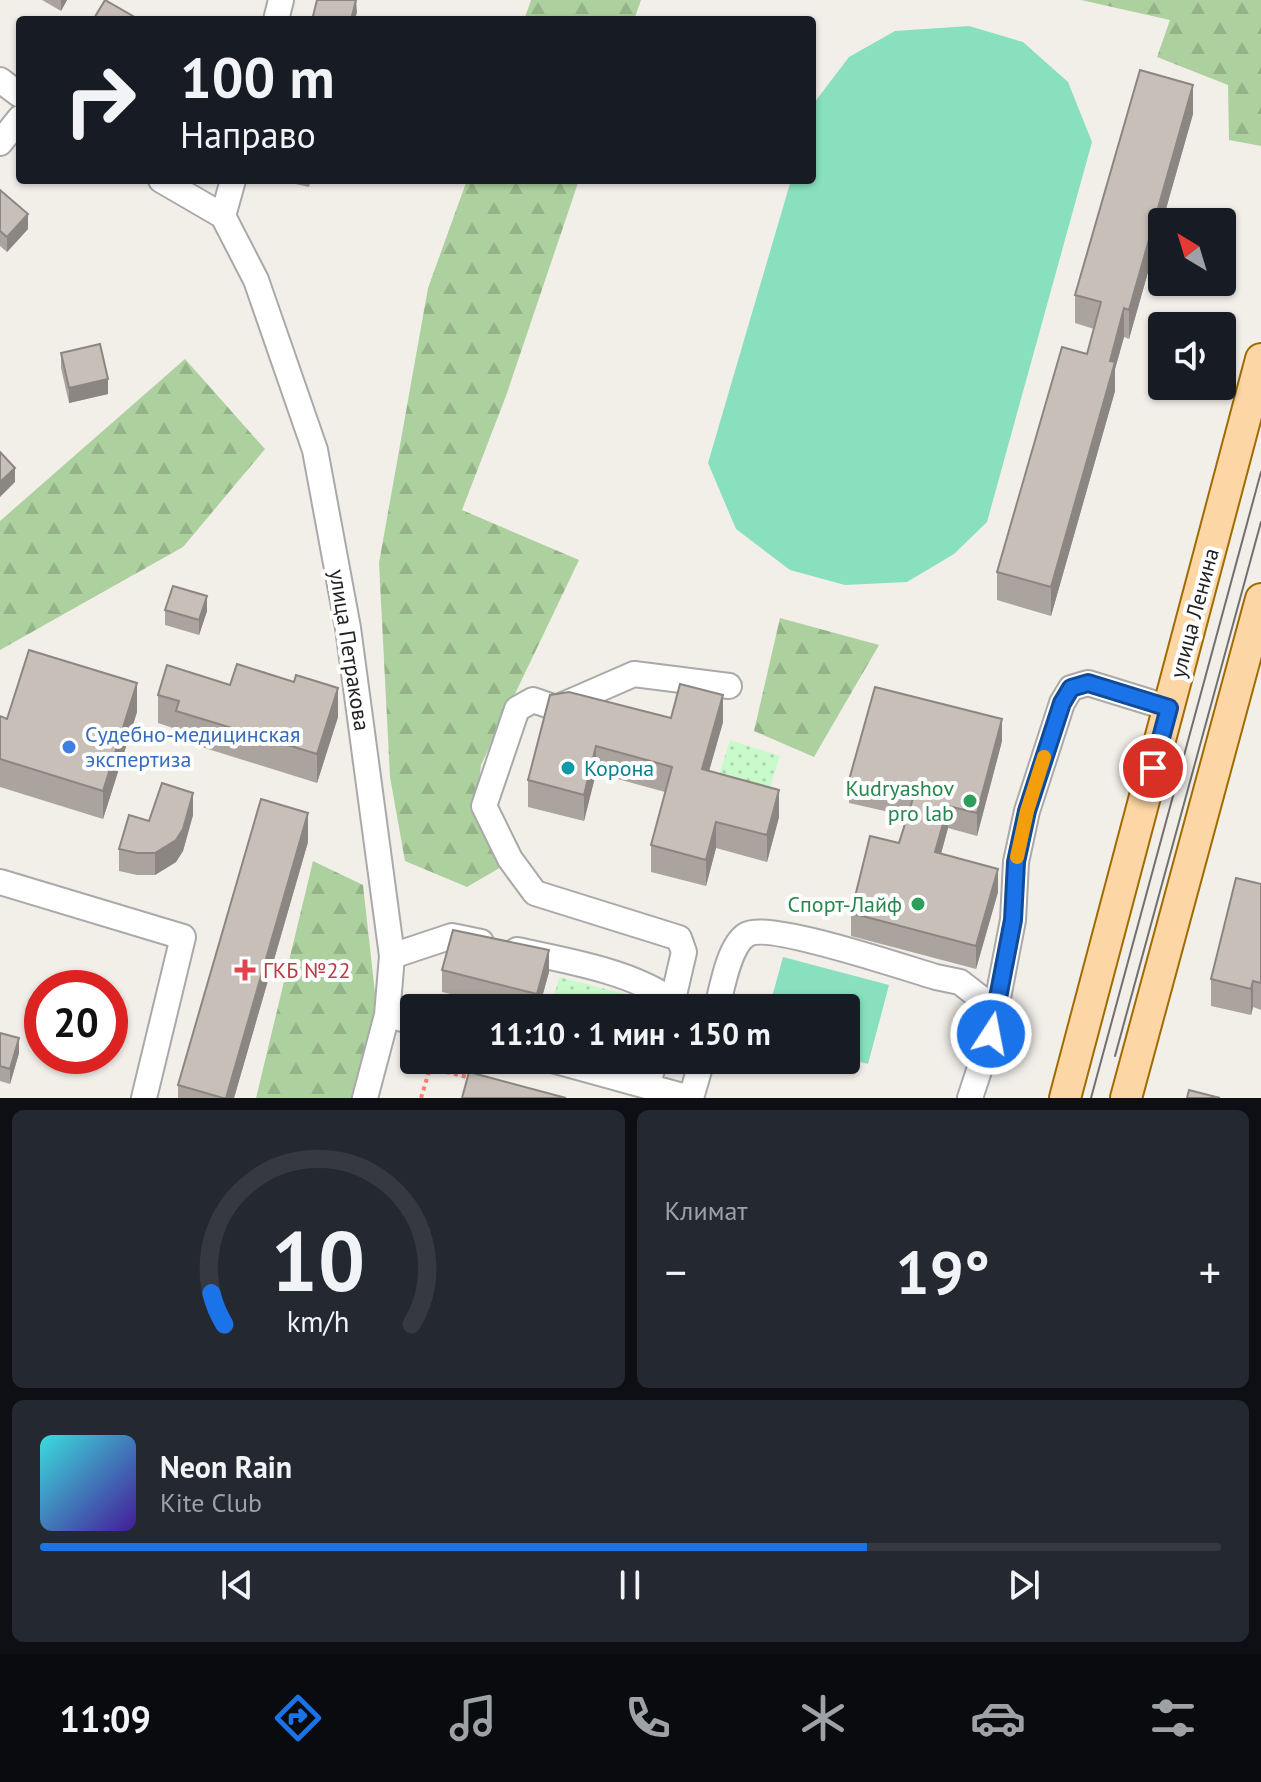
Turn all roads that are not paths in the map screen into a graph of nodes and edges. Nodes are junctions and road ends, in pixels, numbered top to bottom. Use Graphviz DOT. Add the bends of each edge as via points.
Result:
graph roads {
  1 [pos="16,123"];
  2 [pos="0,143"];
  3 [pos="168,184"];
  4 [pos="232,184"];
  5 [pos="223,216"];
  6 [pos="1261,359"];
  7 [pos="1261,599"];
  8 [pos="729,686"];
  9 [pos="1169,708"];
  10 [pos="0,882"];
  11 [pos="392,956"];
  12 [pos="661,994"];
  13 [pos="674,994"];
  14 [pos="721,994"];
  15 [pos="387,1015"];
  16 [pos="400,1018"];
  17 [pos="991,1034"];
  18 [pos="603,1074"];
  19 [pos="651,1074"];
  20 [pos="698,1074"];
  21 [pos="647,1086"];
  22 [pos="144,1098"];
  23 [pos="365,1098"];
  24 [pos="690,1098"];
  25 [pos="970,1098"];
  26 [pos="1065,1098"];
  27 [pos="1126,1098"];
  1 -- 2 [label="street"];
  3 -- 5 [label="street"];
  4 -- 5 [label="street"];
  5 -- 11 [label="street, улица Петракова" via="256,280 315,450 348,628"];
  6 -- 9 [label="main road, улица Ленина"];
  7 -- 27 [label="main road"];
  8 -- 13 [label="street" via="634,674 556,708 533,700 517,709 484,806 510,859 535,893 679,938 684,952"];
  9 -- 17 [label="street" via="1088,683 1071,688 1062,703 1016,862 1013,920"];
  9 -- 26 [label="main road, улица Ленина"];
  10 -- 22 [label="street" via="183,937"];
  11 -- 12 [label="street" via="452,936 570,961"];
  11 -- 15 [label="street, улица Петракова"];
  14 -- 17 [label="street" via="734,947 755,931 771,932 960,982 983,1000"];
  15 -- 16 [label="street"];
  15 -- 23 [label="street, улица Петракова"];
  17 -- 25 [label="street"];
  18 -- 21 [label="street"];
  19 -- 21 [label="street"];
  20 -- 24 [label="street"];
  21 -- 24 [label="street"];
}
